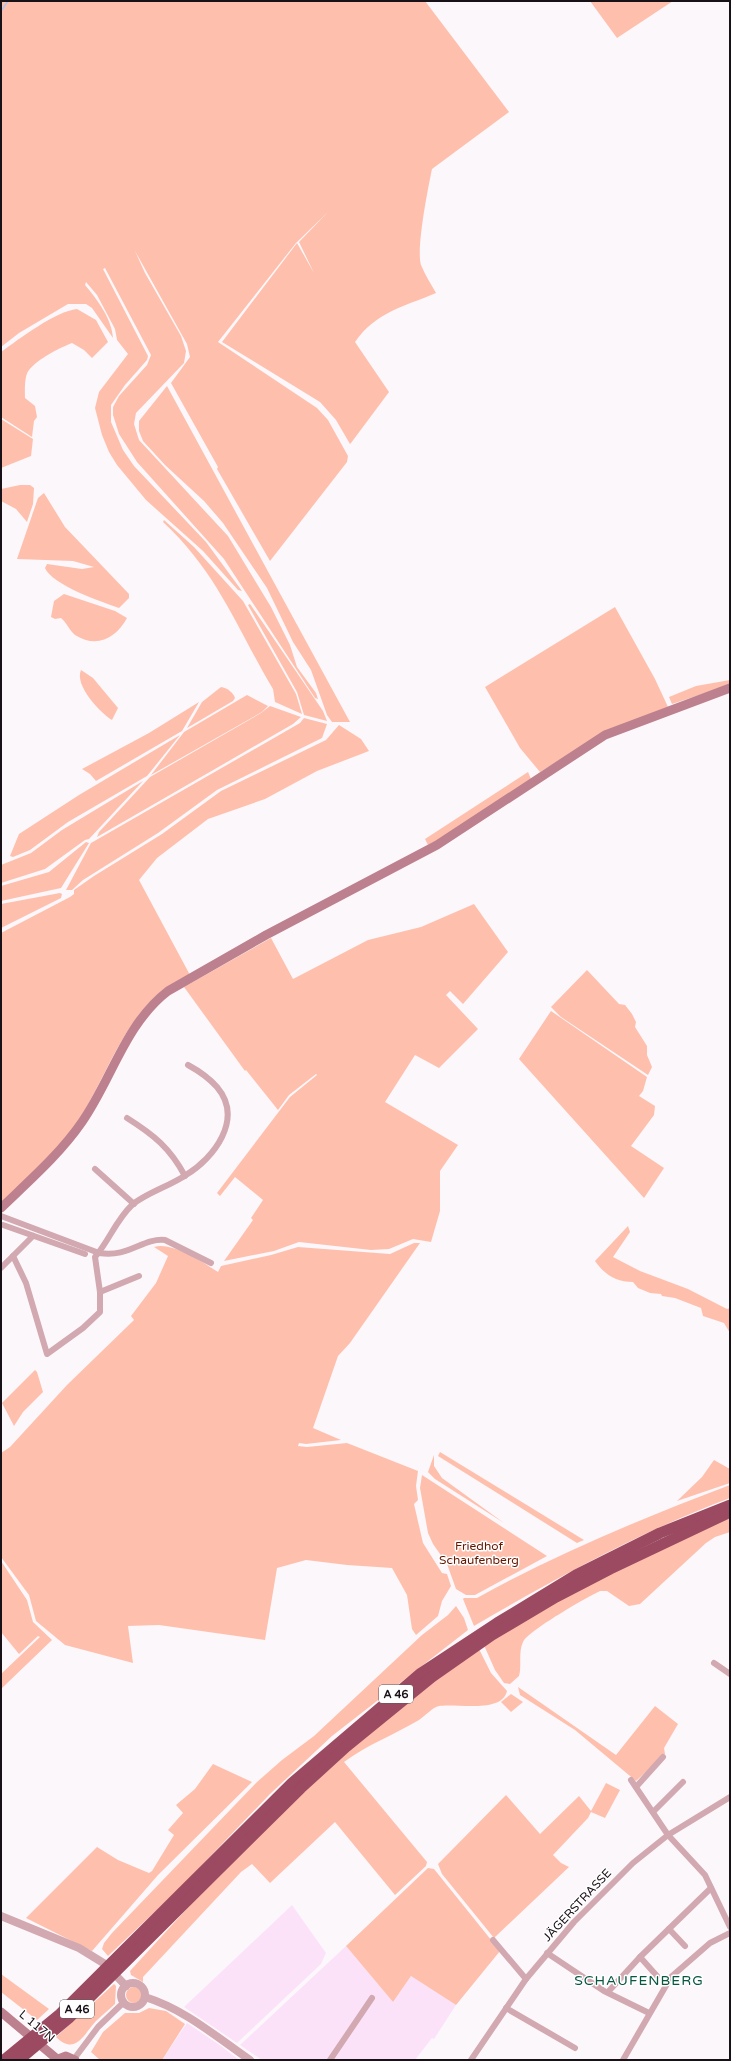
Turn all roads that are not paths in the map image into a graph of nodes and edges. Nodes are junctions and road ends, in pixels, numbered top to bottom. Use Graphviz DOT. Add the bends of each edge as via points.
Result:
graph roads {
  1 [pos="730,688"];
  2 [pos="188,1064"];
  3 [pos="127,1118"];
  4 [pos="95,1169"];
  5 [pos="185,1176"];
  6 [pos="134,1204"];
  7 [pos="1,1208"];
  8 [pos="1,1216"];
  9 [pos="3,1225"];
  10 [pos="33,1236"];
  11 [pos="99,1253"];
  12 [pos="85,1254"];
  13 [pos="13,1256"];
  14 [pos="3,1263"];
  15 [pos="211,1264"];
  16 [pos="139,1276"];
  17 [pos="100,1292"];
  18 [pos="730,1505"];
  19 [pos="730,1512"];
  20 [pos="714,1663"];
  21 [pos="730,1674"];
  22 [pos="663,1757"];
  23 [pos="631,1780"];
  24 [pos="683,1782"];
  25 [pos="636,1786"];
  26 [pos="730,1797"];
  27 [pos="652,1812"];
  28 [pos="668,1835"];
  29 [pos="711,1888"];
  30 [pos="1,1916"];
  31 [pos="730,1927"];
  32 [pos="669,1929"];
  33 [pos="730,1934"];
  34 [pos="493,1940"];
  35 [pos="685,1946"];
  36 [pos="547,1953"];
  37 [pos="640,1957"];
  38 [pos="120,1962"];
  39 [pos="658,1976"];
  40 [pos="526,1979"];
  41 [pos="126,1986"];
  42 [pos="608,1992"];
  43 [pos="145,1997"];
  44 [pos="372,1998"];
  45 [pos="124,2002"];
  46 [pos="506,2008"];
  47 [pos="1,2012"];
  48 [pos="649,2013"];
  49 [pos="575,2048"];
  50 [pos="26,2049"];
  51 [pos="3,2060"];
  52 [pos="19,2060"];
  53 [pos="56,2060"];
  54 [pos="75,2060"];
  55 [pos="250,2060"];
  56 [pos="330,2060"];
  57 [pos="471,2060"];
  58 [pos="623,2060"];
  1 -- 7 [label="main road" via="606,734 437,846 266,935 168,991 145,1013 124,1046 98,1097 71,1137"];
  2 -- 5 [label="street" via="218,1088 225,1102 228,1118 222,1140 214,1152"];
  3 -- 5 [label="street" via="164,1144 175,1157"];
  4 -- 6 [label="street"];
  5 -- 6 [label="street"];
  6 -- 11 [label="street" via="117,1223"];
  8 -- 11 [label="street"];
  9 -- 10 [label="street"];
  10 -- 12 [label="street"];
  10 -- 13 [label="street"];
  11 -- 15 [label="street" via="109,1255 127,1252 156,1239 165,1240"];
  11 -- 17 [label="street" via="96,1257"];
  13 -- 14 [label="street"];
  13 -- 17 [label="street" via="26,1283 47,1354 100,1312"];
  16 -- 17 [label="street"];
  18 -- 38 [label="highway, A 46" via="660,1534 576,1575 497,1622 421,1673 292,1783"];
  19 -- 38 [label="highway, A 46" via="610,1568 556,1597 492,1635 432,1677 346,1747 301,1788"];
  20 -- 21 [label="street"];
  22 -- 25 [label="street"];
  23 -- 25 [label="street"];
  24 -- 27 [label="street"];
  25 -- 27 [label="street"];
  26 -- 28 [label="street, JÄGERSTRASSE"];
  27 -- 28 [label="street"];
  28 -- 29 [label="street" via="705,1875"];
  28 -- 36 [label="street, JÄGERSTRASSE" via="633,1863"];
  29 -- 31 [label="street"];
  29 -- 32 [label="street"];
  30 -- 41 [label="street" via="79,1948 104,1964"];
  32 -- 35 [label="street"];
  32 -- 37 [label="street"];
  33 -- 48 [label="street" via="710,1943 680,1967"];
  34 -- 40 [label="street"];
  36 -- 40 [label="street, JÄGERSTRASSE"];
  36 -- 42 [label="street"];
  37 -- 39 [label="street"];
  37 -- 42 [label="street"];
  38 -- 50 [label="highway, A 46" via="69,2018"];
  40 -- 46 [label="street, JÄGERSTRASSE"];
  41 -- 43 [label="street" via="131,1983 140,1986"];
  41 -- 45 [label="street" via="121,1994"];
  42 -- 48 [label="street"];
  43 -- 45 [label="street" via="142,2003 135,2007"];
  43 -- 55 [label="street" via="174,2009 200,2024"];
  44 -- 56 [label="street"];
  45 -- 54 [label="street" via="98,2027"];
  46 -- 49 [label="street"];
  46 -- 57 [label="street, JÄGERSTRASSE"];
  47 -- 53 [label="main road, L 117N"];
  48 -- 58 [label="street"];
  50 -- 51 [label="highway, A 46"];
  50 -- 52 [label="highway, A 46"];
  53 -- 54 [label="main road" via="66,2056"];
}
